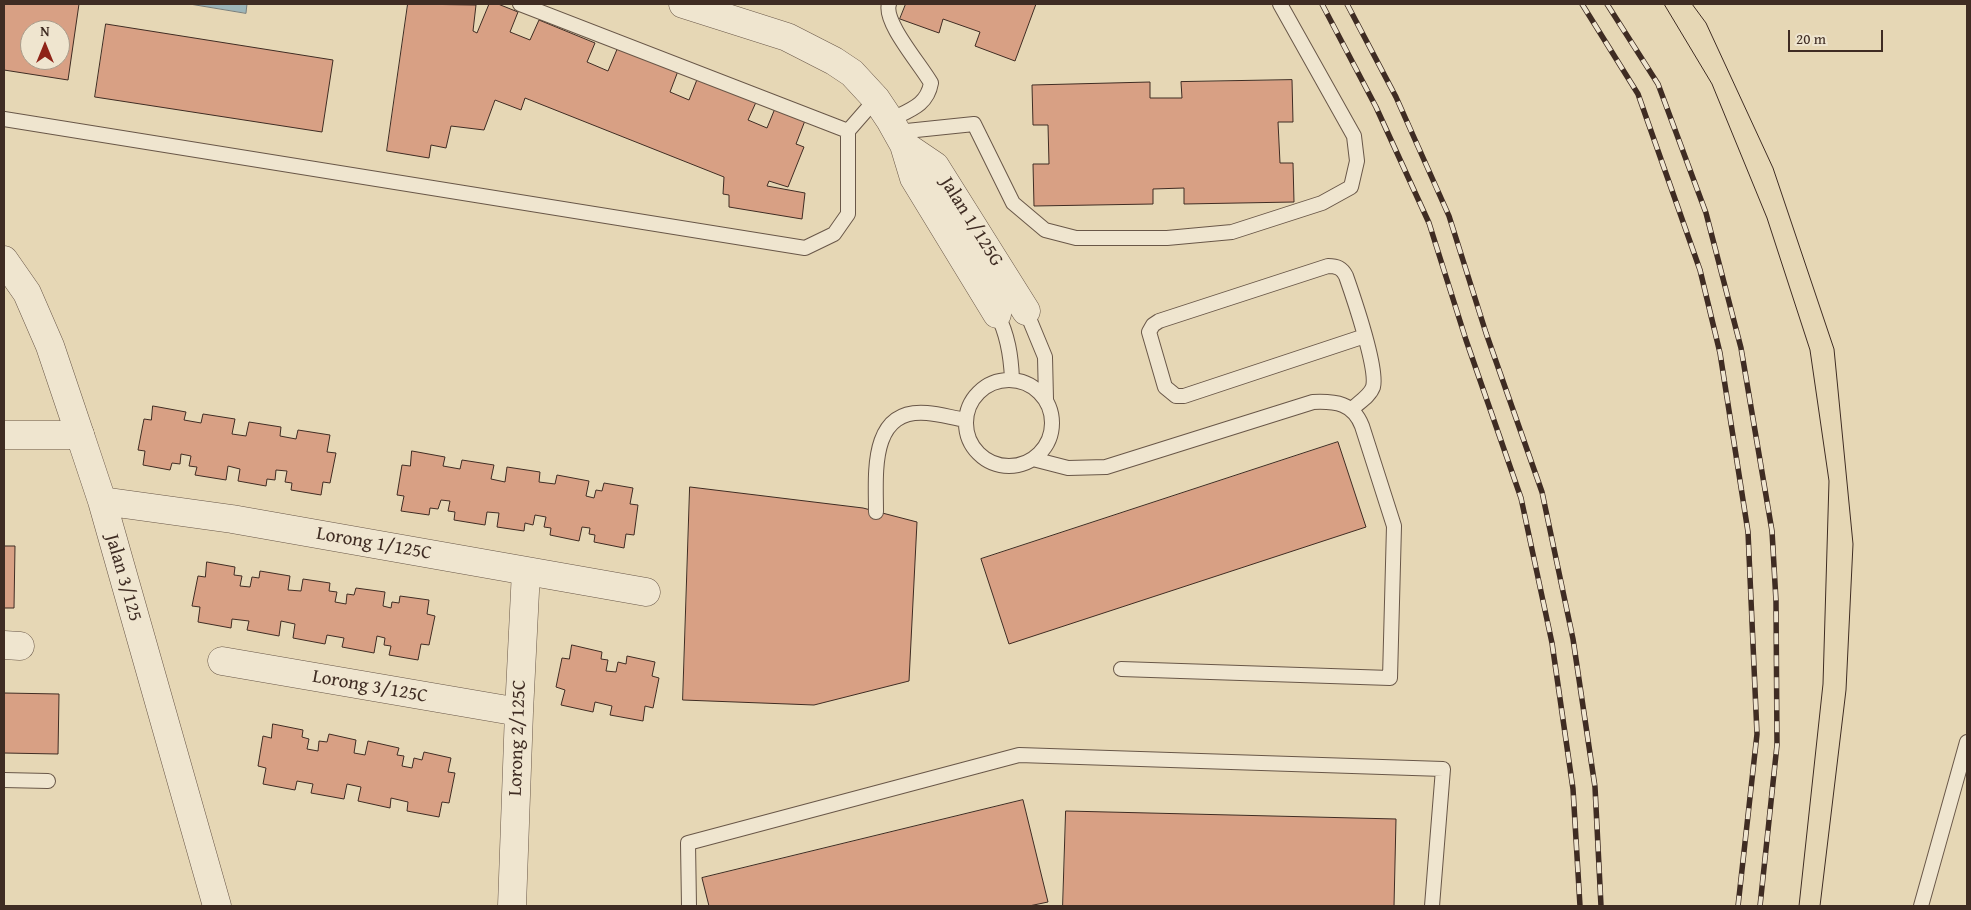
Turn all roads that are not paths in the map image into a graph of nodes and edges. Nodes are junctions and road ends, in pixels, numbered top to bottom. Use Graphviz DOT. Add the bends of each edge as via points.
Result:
graph roads {
  1 [pos="520,4"];
  2 [pos="683,4"];
  3 [pos="889,4"];
  4 [pos="1280,4"];
  5 [pos="4,119"];
  6 [pos="892,124"];
  7 [pos="848,131"];
  8 [pos="4,260"];
  9 [pos="1019,299"];
  10 [pos="993,307"];
  11 [pos="1365,336"];
  12 [pos="1012,379"];
  13 [pos="1046,399"];
  14 [pos="1352,409"];
  15 [pos="966,420"];
  16 [pos="4,435"];
  17 [pos="80,435"];
  18 [pos="1034,459"];
  19 [pos="102,501"];
  20 [pos="876,512"];
  21 [pos="526,571"];
  22 [pos="646,592"];
  23 [pos="222,661"];
  24 [pos="1122,669"];
  25 [pos="518,712"];
  26 [pos="1967,742"];
  27 [pos="4,780"];
  28 [pos="48,781"];
  29 [pos="217,906"];
  30 [pos="512,906"];
  31 [pos="689,906"];
  32 [pos="1432,906"];
  33 [pos="1921,906"];
  1 -- 7 [label="lane"];
  2 -- 6 [label="street, Jalan 1/125G" via="787,38 816,51 852,73"];
  3 -- 6 [label="lane" via="887,10 892,24 930,83 929,95"];
  4 -- 6 [label="lane" via="1354,136 1358,161 1351,187 1313,206 1232,232 1167,238 1076,238 1045,230 1013,203 974,124"];
  5 -- 7 [label="lane" via="805,248 834,234 848,214"];
  6 -- 7 [label="lane"];
  6 -- 9 [label="street, Jalan 1/125G" via="935,166"];
  6 -- 10 [label="street, Jalan 1/125G" via="914,178"];
  8 -- 17 [label="street, Jalan 3/125" via="31,302 50,346"];
  9 -- 10 [label="street"];
  9 -- 13 [label="lane" via="1045,357"];
  10 -- 12 [label="lane" via="1005,329"];
  11 -- 11 [label="lane" via="1346,276 1336,266 1159,321 1149,332 1166,387 1176,396"];
  11 -- 14 [label="lane" via="1373,387"];
  12 -- 13 [label="lane" via="1037,389"];
  12 -- 15 [label="lane" via="998,380 975,395 968,407"];
  13 -- 18 [label="lane" via="1053,425 1044,450"];
  14 -- 18 [label="lane" via="1336,402 1300,405 1106,468 1068,468"];
  14 -- 24 [label="lane" via="1362,426 1394,526 1390,678"];
  15 -- 18 [label="lane" via="972,446 993,463 1021,465"];
  15 -- 20 [label="lane" via="926,413 903,417 891,425 878,447"];
  16 -- 17 [label="street"];
  17 -- 19 [label="street, Jalan 3/125"];
  19 -- 21 [label="street, Lorong 1/125C" via="232,519"];
  19 -- 29 [label="street, Jalan 3/125"];
  21 -- 22 [label="street, Lorong 1/125C"];
  21 -- 25 [label="street, Lorong 2/125C"];
  23 -- 25 [label="street, Lorong 3/125C"];
  25 -- 30 [label="street, Lorong 2/125C"];
  26 -- 33 [label="lane"];
  27 -- 28 [label="lane"];
  31 -- 32 [label="lane" via="688,843 1019,756 1443,769"];
}
